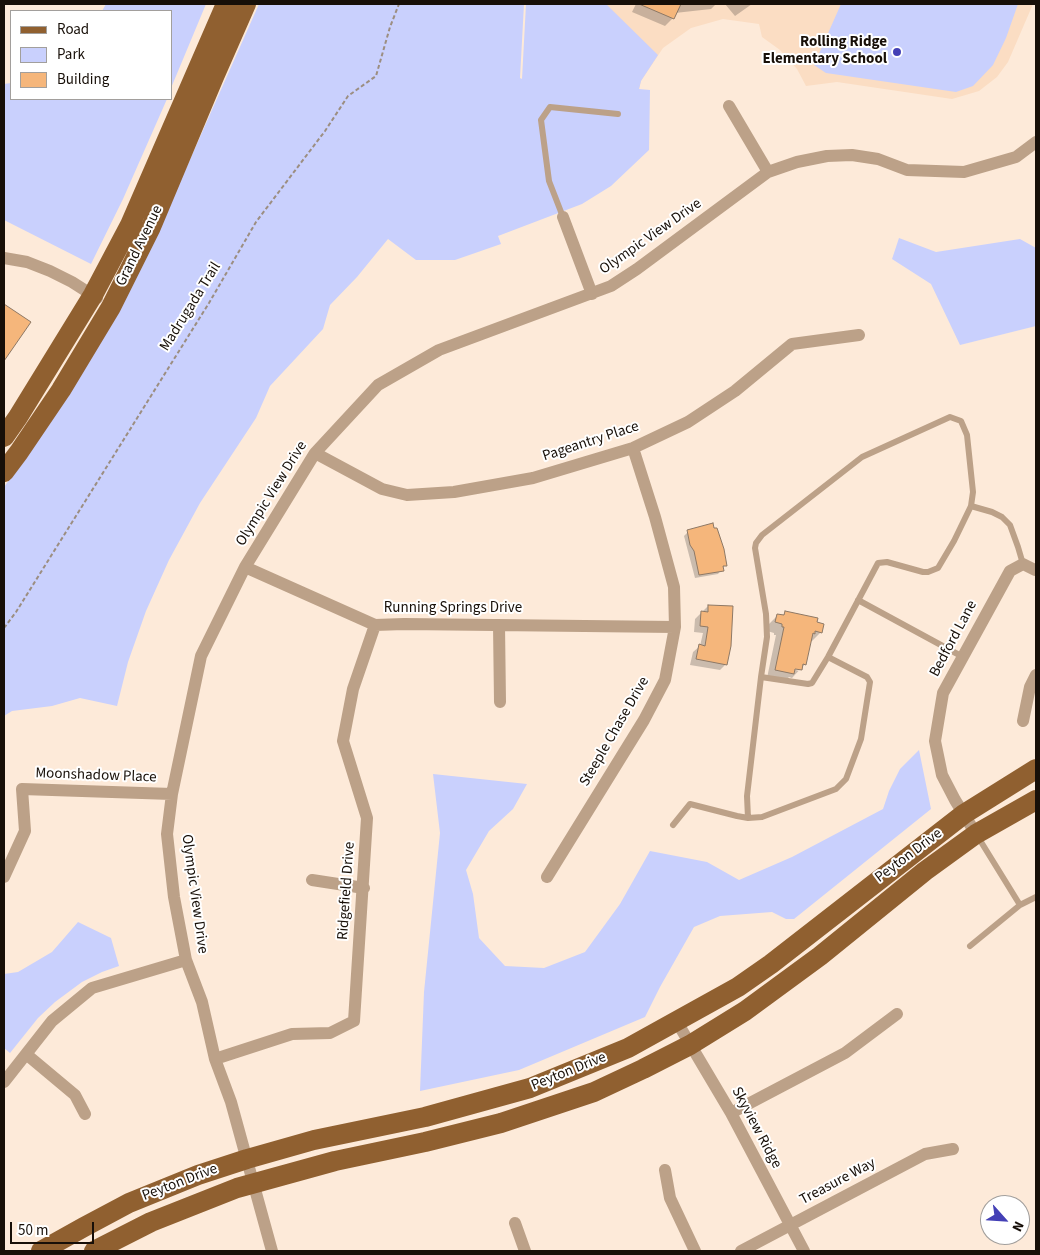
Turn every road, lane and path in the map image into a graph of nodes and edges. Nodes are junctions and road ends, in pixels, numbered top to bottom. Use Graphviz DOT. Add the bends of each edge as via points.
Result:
graph roads {
  1 [pos="226,4"];
  2 [pos="246,4"];
  3 [pos="399,4"];
  4 [pos="729,106"];
  5 [pos="618,114"];
  6 [pos="1036,142"];
  7 [pos="768,172"];
  8 [pos="563,218"];
  9 [pos="4,258"];
  10 [pos="592,294"];
  11 [pos="93,295"];
  12 [pos="111,307"];
  13 [pos="859,335"];
  14 [pos="4,437"];
  15 [pos="633,448"];
  16 [pos="315,453"];
  17 [pos="4,472"];
  18 [pos="971,506"];
  19 [pos="1022,564"];
  20 [pos="245,567"];
  21 [pos="1036,570"];
  22 [pos="858,600"];
  23 [pos="375,625"];
  24 [pos="499,625"];
  25 [pos="674,627"];
  26 [pos="4,628"];
  27 [pos="828,657"];
  28 [pos="963,657"];
  29 [pos="1036,675"];
  30 [pos="760,677"];
  31 [pos="500,702"];
  32 [pos="1023,721"];
  33 [pos="1036,769"];
  34 [pos="172,794"];
  35 [pos="1036,800"];
  36 [pos="964,814"];
  37 [pos="748,818"];
  38 [pos="673,825"];
  39 [pos="976,834"];
  40 [pos="4,877"];
  41 [pos="547,877"];
  42 [pos="312,880"];
  43 [pos="364,888"];
  44 [pos="1036,897"];
  45 [pos="1020,905"];
  46 [pos="970,946"];
  47 [pos="186,960"];
  48 [pos="897,1014"];
  49 [pos="677,1022"];
  50 [pos="690,1045"];
  51 [pos="26,1054"];
  52 [pos="216,1058"];
  53 [pos="4,1082"];
  54 [pos="731,1113"];
  55 [pos="85,1114"];
  56 [pos="953,1149"];
  57 [pos="247,1159"];
  58 [pos="665,1170"];
  59 [pos="254,1183"];
  60 [pos="515,1223"];
  61 [pos="789,1226"];
  62 [pos="41,1251"];
  63 [pos="94,1251"];
  64 [pos="272,1251"];
  65 [pos="525,1251"];
  66 [pos="695,1251"];
  67 [pos="741,1251"];
  68 [pos="804,1251"];
  1 -- 11 [label="main road, Grand Avenue" via="130,225"];
  2 -- 12 [label="main road, Grand Avenue" via="151,227"];
  3 -- 26 [label="path, Madrugada Trail" via="376,76 348,96 256,222 209,303"];
  4 -- 7 [label="street"];
  5 -- 8 [label="lane" via="550,107 541,120 549,181"];
  6 -- 7 [label="street, Olympic View Drive" via="1016,157 964,172 908,170 878,159 852,155 819,157"];
  7 -- 10 [label="street, Olympic View Drive" via="637,269"];
  8 -- 10 [label="street"];
  9 -- 11 [label="street" via="38,266"];
  10 -- 16 [label="street, Olympic View Drive" via="439,350 378,385"];
  11 -- 12 [label="street"];
  11 -- 14 [label="main road, Grand Avenue"];
  12 -- 17 [label="main road, Grand Avenue" via="61,390"];
  13 -- 15 [label="street, Pageantry Place" via="792,344 734,391 688,422"];
  15 -- 16 [label="street, Pageantry Place" via="533,478 454,492 407,495 382,489"];
  15 -- 25 [label="street, Steeple Chase Drive" via="674,587"];
  16 -- 20 [label="street, Olympic View Drive"];
  18 -- 19 [label="lane" via="992,512 1010,525"];
  18 -- 22 [label="lane" via="938,568 922,572 882,561"];
  18 -- 30 [label="lane" via="973,492 968,434 961,421 950,417 862,457 762,535 755,548 767,636"];
  19 -- 21 [label="street"];
  19 -- 28 [label="street, Bedford Lane" via="1010,571 1003,582"];
  20 -- 23 [label="street, Running Springs Drive"];
  20 -- 34 [label="street, Olympic View Drive" via="201,656"];
  22 -- 27 [label="lane"];
  22 -- 28 [label="lane"];
  23 -- 24 [label="street, Running Springs Drive"];
  23 -- 43 [label="street, Ridgefield Drive" via="353,689 343,741 367,818"];
  24 -- 25 [label="street, Running Springs Drive"];
  24 -- 31 [label="street"];
  25 -- 41 [label="street, Steeple Chase Drive" via="661,688"];
  27 -- 30 [label="lane" via="812,683"];
  27 -- 37 [label="lane" via="867,677 870,682 862,739 846,778 836,789 762,817"];
  28 -- 36 [label="street, Bedford Lane" via="943,693 935,741 942,775"];
  29 -- 32 [label="street" via="1030,687"];
  30 -- 37 [label="lane" via="747,796"];
  33 -- 36 [label="main road, Peyton Drive"];
  34 -- 40 [label="street, Moonshadow Place" via="22,790 24,830"];
  34 -- 47 [label="street, Olympic View Drive" via="167,834"];
  35 -- 39 [label="main road, Peyton Drive"];
  36 -- 39 [label="street, Bedford Lane"];
  36 -- 49 [label="main road, Peyton Drive" via="771,964"];
  37 -- 38 [label="lane" via="690,804"];
  39 -- 45 [label="lane"];
  39 -- 50 [label="main road, Peyton Drive" via="820,956 744,1012"];
  42 -- 43 [label="street"];
  43 -- 52 [label="street, Ridgefield Drive" via="354,1021 330,1033 292,1034"];
  44 -- 45 [label="lane"];
  45 -- 46 [label="lane"];
  47 -- 51 [label="street" via="92,988 52,1021"];
  47 -- 52 [label="street, Olympic View Drive" via="202,1002"];
  48 -- 54 [label="street" via="845,1053"];
  49 -- 50 [label="street, Skyview Ridge"];
  49 -- 57 [label="main road, Peyton Drive" via="628,1048 530,1088 425,1117 314,1140"];
  50 -- 54 [label="street, Skyview Ridge"];
  50 -- 59 [label="main road, Peyton Drive" via="594,1092 501,1123"];
  51 -- 53 [label="street"];
  51 -- 55 [label="street" via="76,1095"];
  52 -- 57 [label="street, Olympic View Drive"];
  54 -- 61 [label="street, Skyview Ridge"];
  56 -- 61 [label="street, Treasure Way" via="925,1154"];
  57 -- 59 [label="street, Olympic View Drive"];
  57 -- 62 [label="main road, Peyton Drive" via="198,1175 129,1204"];
  58 -- 66 [label="street" via="670,1198"];
  59 -- 63 [label="main road, Peyton Drive" via="168,1215"];
  59 -- 64 [label="street, Olympic View Drive"];
  60 -- 65 [label="street"];
  61 -- 67 [label="street, Treasure Way"];
  61 -- 68 [label="street, Skyview Ridge"];
}
